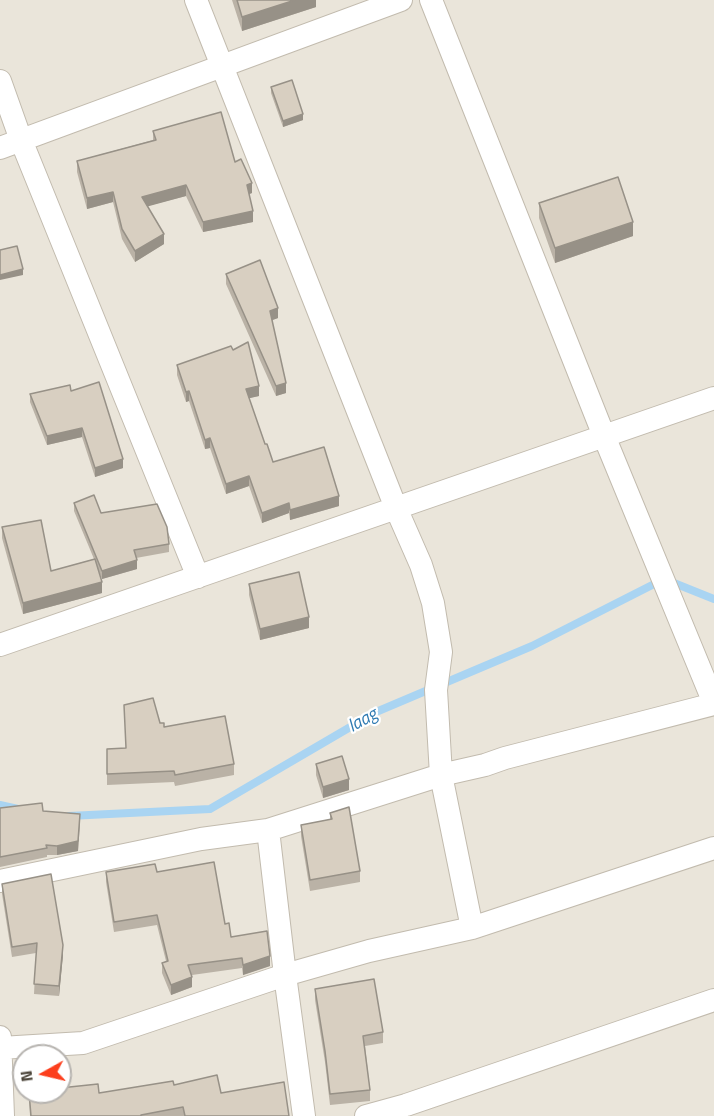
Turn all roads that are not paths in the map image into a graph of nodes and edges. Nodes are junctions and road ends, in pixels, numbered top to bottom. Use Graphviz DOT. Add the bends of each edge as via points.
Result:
graph roads {
  1 [pos="196,0"];
  2 [pos="401,0"];
  3 [pos="432,0"];
  4 [pos="222,66"];
  5 [pos="0,81"];
  6 [pos="10,144"];
  7 [pos="714,398"];
  8 [pos="604,436"];
  9 [pos="396,508"];
  10 [pos="198,577"];
  11 [pos="2,638"];
  12 [pos="714,704"];
  13 [pos="441,775"];
  14 [pos="268,830"];
  15 [pos="714,848"];
  16 [pos="0,881"];
  17 [pos="472,928"];
  18 [pos="285,975"];
  19 [pos="714,1000"];
  20 [pos="0,1044"];
  21 [pos="3,1116"];
  22 [pos="303,1116"];
  23 [pos="366,1116"];
  1 -- 4 [label="street"];
  2 -- 4 [label="street"];
  3 -- 8 [label="street"];
  4 -- 6 [label="street"];
  4 -- 9 [label="street"];
  5 -- 6 [label="street"];
  6 -- 10 [label="street"];
  7 -- 8 [label="street"];
  8 -- 9 [label="street"];
  8 -- 12 [label="street"];
  9 -- 10 [label="street"];
  9 -- 13 [label="street" via="433,603 441,652 436,690"];
  10 -- 11 [label="street"];
  12 -- 13 [label="street"];
  13 -- 14 [label="street"];
  13 -- 17 [label="street"];
  14 -- 16 [label="street" via="201,839"];
  14 -- 18 [label="street"];
  15 -- 17 [label="street"];
  17 -- 18 [label="street"];
  18 -- 20 [label="street" via="83,1043"];
  18 -- 22 [label="street"];
  19 -- 23 [label="street"];
  20 -- 21 [label="street"];
}
